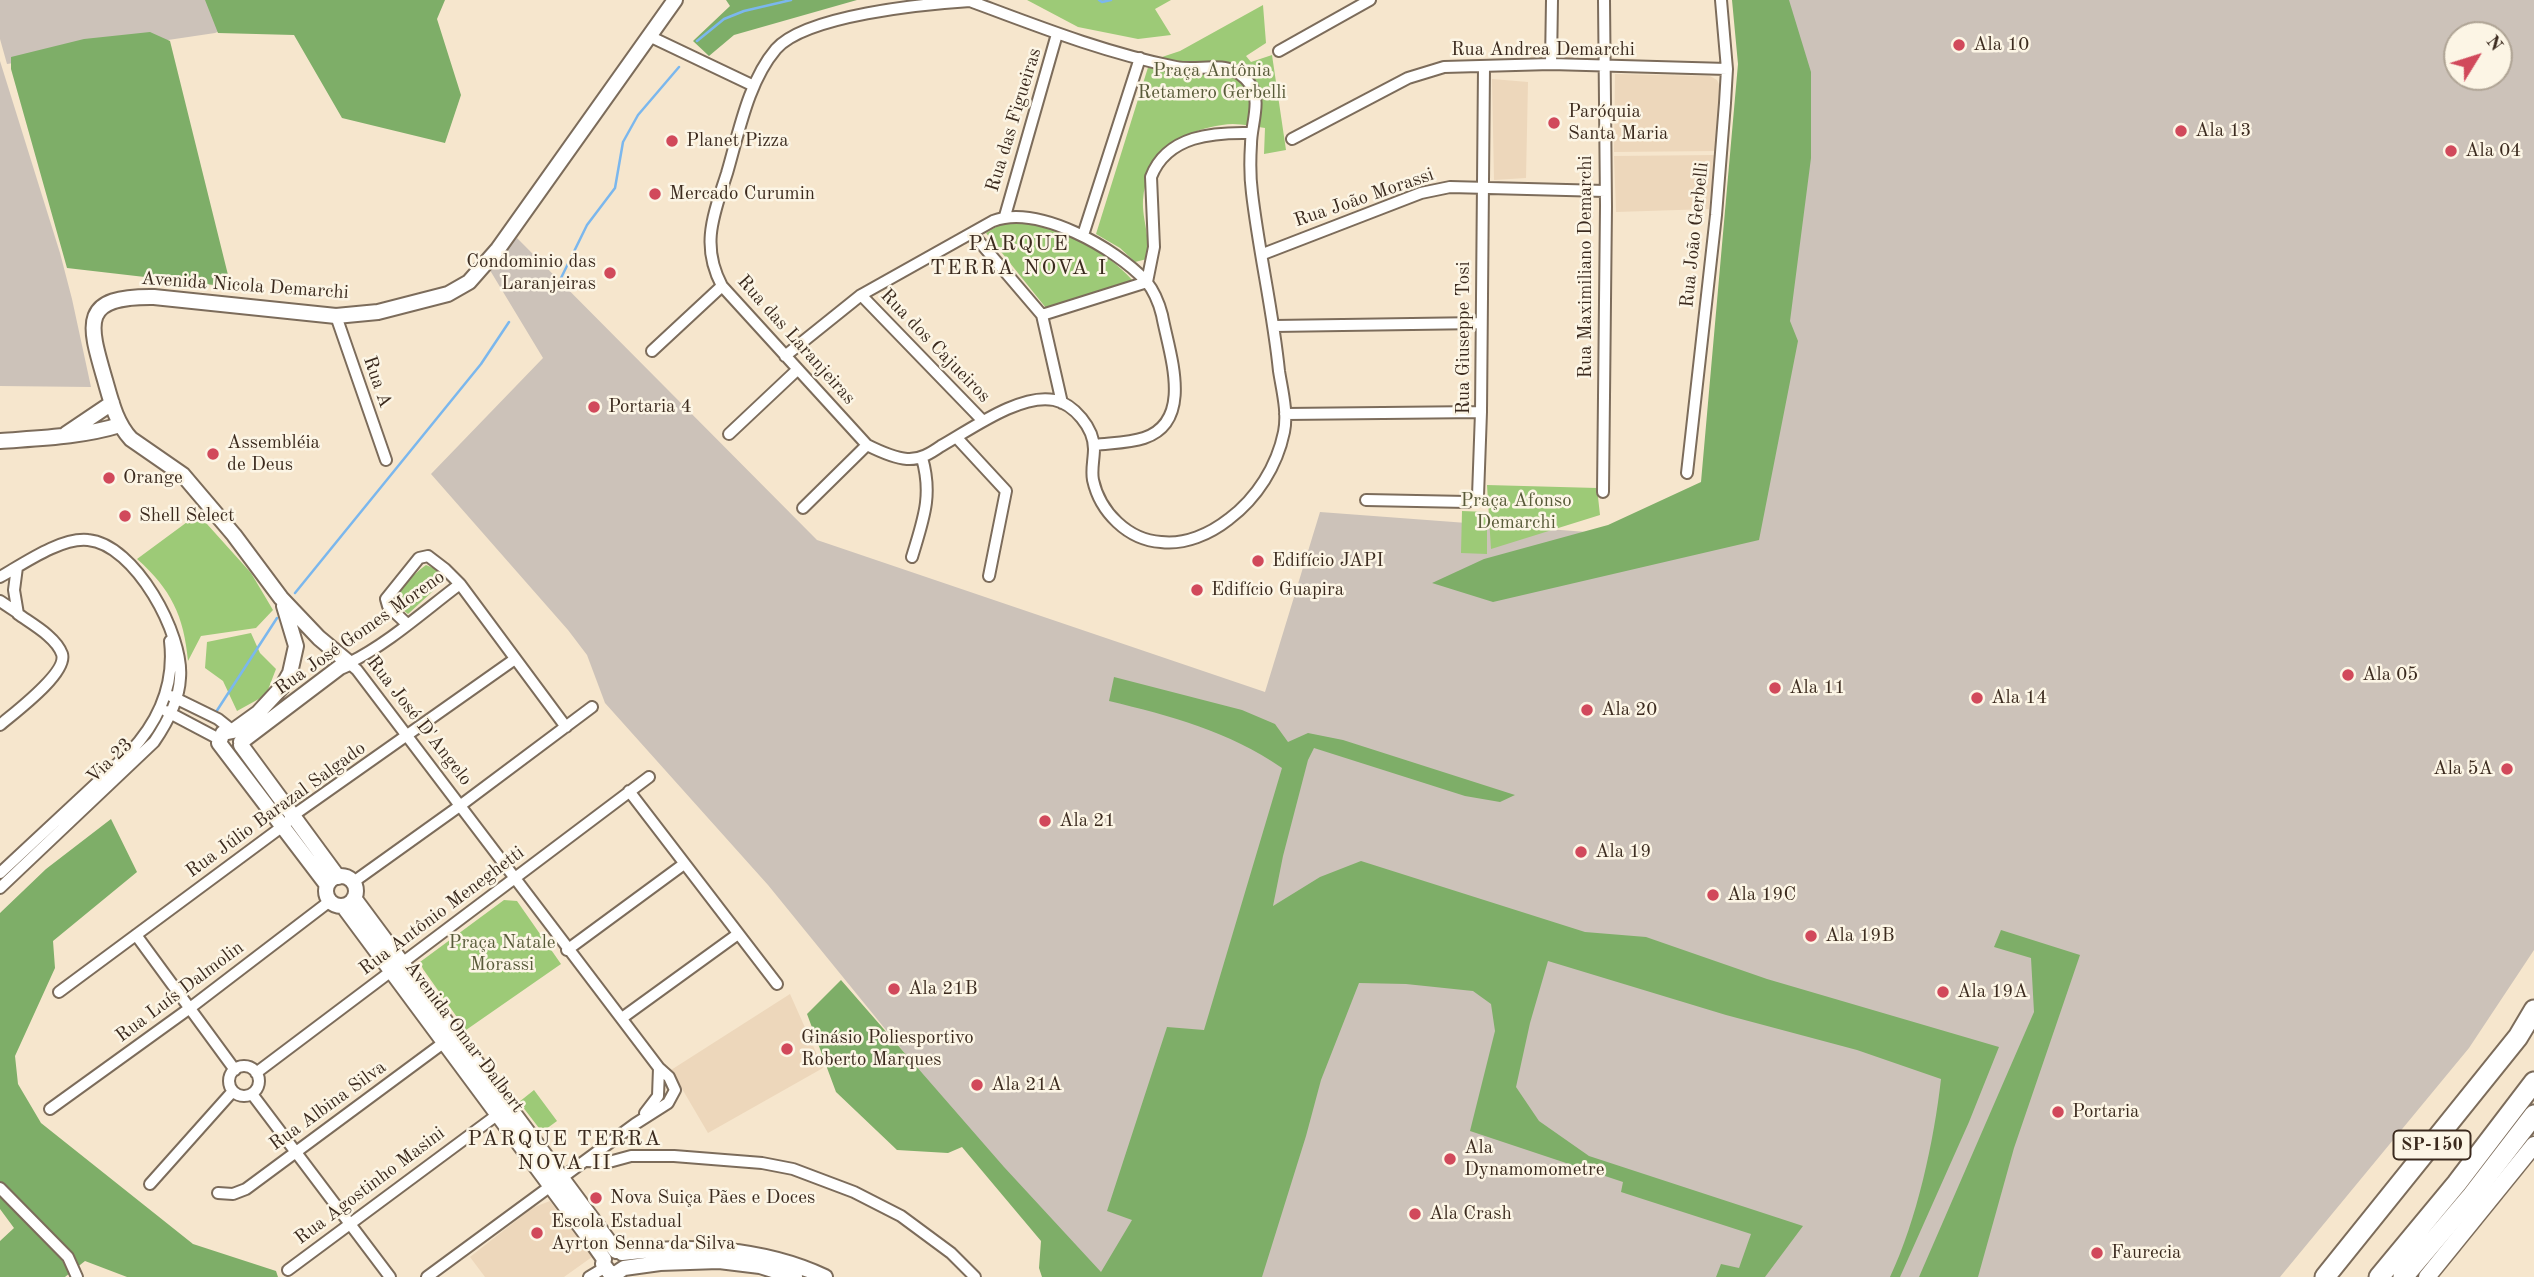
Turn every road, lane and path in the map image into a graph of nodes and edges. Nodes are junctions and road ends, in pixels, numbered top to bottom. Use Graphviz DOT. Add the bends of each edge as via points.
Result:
graph roads {
  1 [pos="675,0"];
  2 [pos="970,0"];
  3 [pos="1370,0"];
  4 [pos="1552,0"];
  5 [pos="1604,0"];
  6 [pos="1721,0"];
  7 [pos="1057,34"];
  8 [pos="649,36"];
  9 [pos="1279,51"];
  10 [pos="1140,58"];
  11 [pos="1551,64"];
  12 [pos="1604,65"];
  13 [pos="1483,67"];
  14 [pos="1727,69"];
  15 [pos="754,86"];
  16 [pos="1252,133"];
  17 [pos="1292,139"];
  18 [pos="1483,188"];
  19 [pos="1605,191"];
  20 [pos="1005,216"];
  21 [pos="972,233"];
  22 [pos="1083,235"];
  23 [pos="1263,254"];
  24 [pos="1147,282"];
  25 [pos="722,286"];
  26 [pos="861,295"];
  27 [pos="1042,315"];
  28 [pos="336,316"];
  29 [pos="1481,323"];
  30 [pos="1274,326"];
  31 [pos="652,351"];
  32 [pos="785,356"];
  33 [pos="797,370"];
  34 [pos="111,403"];
  35 [pos="1062,403"];
  36 [pos="1481,412"];
  37 [pos="1285,414"];
  38 [pos="983,421"];
  39 [pos="120,425"];
  40 [pos="729,434"];
  41 [pos="63,436"];
  42 [pos="957,438"];
  43 [pos="0,441"];
  44 [pos="867,445"];
  45 [pos="1094,445"];
  46 [pos="922,458"];
  47 [pos="386,460"];
  48 [pos="1687,473"];
  49 [pos="1602,492"];
  50 [pos="1366,500"];
  51 [pos="803,508"];
  52 [pos="912,557"];
  53 [pos="17,567"];
  54 [pos="989,576"];
  55 [pos="0,577"];
  56 [pos="460,584"];
  57 [pos="281,598"];
  58 [pos="0,601"];
  59 [pos="18,614"];
  60 [pos="407,624"];
  61 [pos="319,638"];
  62 [pos="296,646"];
  63 [pos="515,659"];
  64 [pos="349,663"];
  65 [pos="290,673"];
  66 [pos="313,688"];
  67 [pos="171,696"];
  68 [pos="592,707"];
  69 [pos="166,710"];
  70 [pos="0,726"];
  71 [pos="566,727"];
  72 [pos="408,736"];
  73 [pos="219,739"];
  74 [pos="236,743"];
  75 [pos="649,777"];
  76 [pos="629,791"];
  77 [pos="461,805"];
  78 [pos="289,821"];
  79 [pos="684,864"];
  80 [pos="0,873"];
  81 [pos="514,879"];
  82 [pos="0,888"];
  83 [pos="341,891"];
  84 [pos="738,934"];
  85 [pos="136,935"];
  86 [pos="567,950"];
  87 [pos="397,967"];
  88 [pos="777,984"];
  89 [pos="59,992"];
  90 [pos="190,1008"];
  91 [pos="2534,1010"];
  92 [pos="622,1018"];
  93 [pos="450,1038"];
  94 [pos="234,1070"];
  95 [pos="256,1073"];
  96 [pos="2534,1082"];
  97 [pos="233,1091"];
  98 [pos="252,1094"];
  99 [pos="50,1109"];
  100 [pos="503,1110"];
  101 [pos="2534,1115"];
  102 [pos="2534,1145"];
  103 [pos="604,1148"];
  104 [pos="296,1152"];
  105 [pos="631,1156"];
  106 [pos="587,1161"];
  107 [pos="556,1182"];
  108 [pos="150,1184"];
  109 [pos="0,1188"];
  110 [pos="218,1193"];
  111 [pos="350,1224"];
  112 [pos="614,1264"];
  113 [pos="288,1270"];
  114 [pos="77,1277"];
  115 [pos="390,1277"];
  116 [pos="427,1277"];
  117 [pos="589,1277"];
  118 [pos="795,1277"];
  119 [pos="825,1277"];
  120 [pos="975,1277"];
  121 [pos="2325,1277"];
  122 [pos="2379,1277"];
  123 [pos="2403,1277"];
  124 [pos="2427,1277"];
  1 -- 8 [label="street, Avenida Nicola Demarchi"];
  2 -- 7 [label="street, Rua das Laranjeiras"];
  2 -- 15 [label="street, Rua das Laranjeiras" via="859,15 805,30 783,42"];
  3 -- 9 [label="street"];
  4 -- 11 [label="street"];
  5 -- 12 [label="street, Rua Maximiliano Demarchi"];
  6 -- 14 [label="street, Rua João Gerbelli"];
  7 -- 10 [label="street, Rua das Laranjeiras"];
  7 -- 20 [label="street, Rua das Figueiras"];
  8 -- 15 [label="street"];
  8 -- 28 [label="street, Avenida Nicola Demarchi" via="498,249 469,282 426,302"];
  10 -- 16 [label="street, Rua das Laranjeiras" via="1179,68 1222,65 1239,73 1252,86 1256,104"];
  10 -- 22 [label="street"];
  11 -- 12 [label="street, Rua Andrea Demarchi"];
  11 -- 13 [label="street, Rua Andrea Demarchi"];
  12 -- 14 [label="street, Rua Andrea Demarchi"];
  12 -- 19 [label="street, Rua Maximiliano Demarchi"];
  13 -- 17 [label="street, Rua Andrea Demarchi" via="1460,65 1417,74"];
  13 -- 18 [label="street, Rua Giuseppe Tosi"];
  14 -- 48 [label="street, Rua João Gerbelli"];
  15 -- 25 [label="street, Rua das Laranjeiras" via="710,228 710,259"];
  16 -- 23 [label="street, Rua das Laranjeiras" via="1251,191"];
  16 -- 24 [label="street" via="1199,136 1175,149 1155,168 1151,177 1154,247"];
  18 -- 19 [label="street, Rua João Morassi"];
  18 -- 23 [label="street, Rua João Morassi" via="1450,187 1421,193"];
  18 -- 29 [label="street, Rua Giuseppe Tosi"];
  19 -- 49 [label="street, Rua Maximiliano Demarchi"];
  20 -- 21 [label="street"];
  20 -- 22 [label="street" via="1021,216"];
  21 -- 26 [label="street"];
  21 -- 27 [label="street"];
  22 -- 24 [label="street"];
  23 -- 30 [label="street, Rua das Laranjeiras"];
  24 -- 27 [label="street"];
  24 -- 45 [label="street" via="1162,315 1174,380 1173,408 1164,426 1142,438"];
  25 -- 31 [label="street"];
  25 -- 32 [label="street, Rua das Laranjeiras"];
  26 -- 32 [label="street"];
  26 -- 38 [label="street, Rua dos Cajueiros"];
  27 -- 35 [label="street"];
  28 -- 34 [label="street, Avenida Nicola Demarchi" via="154,297 114,299 98,312 92,338"];
  28 -- 47 [label="street, Rua A"];
  29 -- 30 [label="street"];
  29 -- 36 [label="street, Rua Giuseppe Tosi"];
  30 -- 37 [label="street, Rua das Laranjeiras"];
  32 -- 33 [label="street, Rua das Laranjeiras"];
  33 -- 40 [label="street"];
  33 -- 44 [label="street, Rua das Laranjeiras"];
  34 -- 39 [label="street, Avenida Nicola Demarchi"];
  34 -- 41 [label="street"];
  35 -- 38 [label="street" via="1038,399"];
  35 -- 45 [label="street" via="1084,421"];
  36 -- 37 [label="street"];
  36 -- 50 [label="street, Rua Giuseppe Tosi" via="1476,499"];
  37 -- 45 [label="street, Rua das Laranjeiras" via="1275,458 1258,491 1215,530 1182,542 1145,540 1119,526 1092,478"];
  38 -- 42 [label="street"];
  39 -- 41 [label="street"];
  39 -- 57 [label="street, Rua José D'Angelo" via="131,439 183,475"];
  41 -- 43 [label="street"];
  42 -- 46 [label="street"];
  42 -- 54 [label="street" via="1006,491"];
  44 -- 46 [label="street, Rua das Laranjeiras" via="907,459"];
  44 -- 51 [label="street"];
  46 -- 52 [label="street" via="928,496"];
  53 -- 55 [label="street, Via 23"];
  53 -- 59 [label="street" via="13,590"];
  53 -- 67 [label="street, Via 23" via="75,540 98,542 112,550 156,598 169,628 180,658 180,678"];
  56 -- 60 [label="street, Rua José Gomes Moreno"];
  56 -- 60 [label="street" via="428,556 419,558 386,599"];
  56 -- 63 [label="street, Rua José Gomes Moreno"];
  57 -- 61 [label="street, Rua José D'Angelo"];
  57 -- 62 [label="street, Rua José Gomes Moreno"];
  58 -- 59 [label="street"];
  59 -- 70 [label="street" via="53,641 62,662 48,682"];
  60 -- 64 [label="street, Rua José Gomes Moreno"];
  61 -- 62 [label="street"];
  61 -- 64 [label="street, Rua José D'Angelo"];
  62 -- 65 [label="street, Rua José Gomes Moreno"];
  63 -- 71 [label="street, Rua José Gomes Moreno"];
  63 -- 72 [label="street, Rua Júlio Barazal Salgado"];
  64 -- 66 [label="street, Rua José Gomes Moreno"];
  64 -- 72 [label="street, Rua José D'Angelo"];
  65 -- 66 [label="street"];
  65 -- 74 [label="street, Rua José Gomes Moreno"];
  66 -- 74 [label="street, Rua José Gomes Moreno"];
  67 -- 69 [label="street, Via 23"];
  67 -- 74 [label="street, Avenida Omar Dalbert" via="218,719"];
  68 -- 71 [label="street, Rua Luís Dalmolin"];
  69 -- 73 [label="street"];
  69 -- 80 [label="street, Via 23" via="130,752"];
  69 -- 82 [label="street, Via 23" via="159,735 146,751"];
  71 -- 77 [label="street, Rua Luís Dalmolin"];
  72 -- 77 [label="street, Rua José D'Angelo"];
  72 -- 78 [label="street, Rua Júlio Barazal Salgado"];
  73 -- 74 [label="street" via="220,746"];
  74 -- 78 [label="street, Avenida Omar Dalbert"];
  75 -- 76 [label="street, Rua Antônio Meneghetti"];
  76 -- 79 [label="street"];
  76 -- 81 [label="street, Rua Antônio Meneghetti"];
  77 -- 81 [label="street, Rua José D'Angelo"];
  77 -- 83 [label="street, Rua Luís Dalmolin"];
  78 -- 83 [label="street, Avenida Omar Dalbert"];
  78 -- 85 [label="street, Rua Júlio Barazal Salgado"];
  79 -- 84 [label="street"];
  79 -- 86 [label="street"];
  81 -- 86 [label="street, Rua José D'Angelo"];
  81 -- 87 [label="street, Rua Antônio Meneghetti"];
  83 -- 87 [label="street, Avenida Omar Dalbert"];
  83 -- 90 [label="street, Rua Luís Dalmolin"];
  84 -- 88 [label="street"];
  84 -- 92 [label="street"];
  85 -- 89 [label="street, Rua Júlio Barazal Salgado"];
  85 -- 90 [label="street"];
  86 -- 92 [label="street, Rua José D'Angelo"];
  87 -- 93 [label="street, Avenida Omar Dalbert"];
  87 -- 95 [label="street, Rua Antônio Meneghetti"];
  90 -- 94 [label="street"];
  90 -- 99 [label="street, Rua Luís Dalmolin"];
  91 -- 121 [label="highway, SP-150" via="2518,1037"];
  92 -- 103 [label="street, Rua José D'Angelo" via="659,1068 658,1096 635,1124"];
  93 -- 100 [label="street, Avenida Omar Dalbert"];
  93 -- 104 [label="street, Rua Albina Silva"];
  94 -- 95 [label="street" via="246,1067"];
  94 -- 97 [label="street" via="229,1080"];
  95 -- 98 [label="street" via="258,1084"];
  96 -- 122 [label="highway, SP-150"];
  97 -- 98 [label="street" via="242,1096"];
  97 -- 108 [label="street"];
  98 -- 104 [label="street"];
  100 -- 107 [label="street, Avenida Omar Dalbert"];
  100 -- 111 [label="street, Rua Agostinho Masini"];
  101 -- 123 [label="highway, SP-150"];
  102 -- 124 [label="main road"];
  103 -- 105 [label="street"];
  103 -- 106 [label="street"];
  104 -- 110 [label="street, Rua Albina Silva" via="246,1189"];
  104 -- 111 [label="street"];
  105 -- 106 [label="street"];
  105 -- 120 [label="street" via="762,1163 816,1177 901,1216"];
  106 -- 107 [label="street"];
  107 -- 112 [label="street, Avenida Omar Dalbert"];
  107 -- 116 [label="street"];
  109 -- 114 [label="street" via="68,1258"];
  111 -- 113 [label="street, Rua Agostinho Masini"];
  111 -- 115 [label="street"];
  112 -- 117 [label="street"];
  112 -- 118 [label="street" via="719,1261 760,1266"];
  112 -- 119 [label="street" via="686,1249 737,1251 776,1258"];
}
